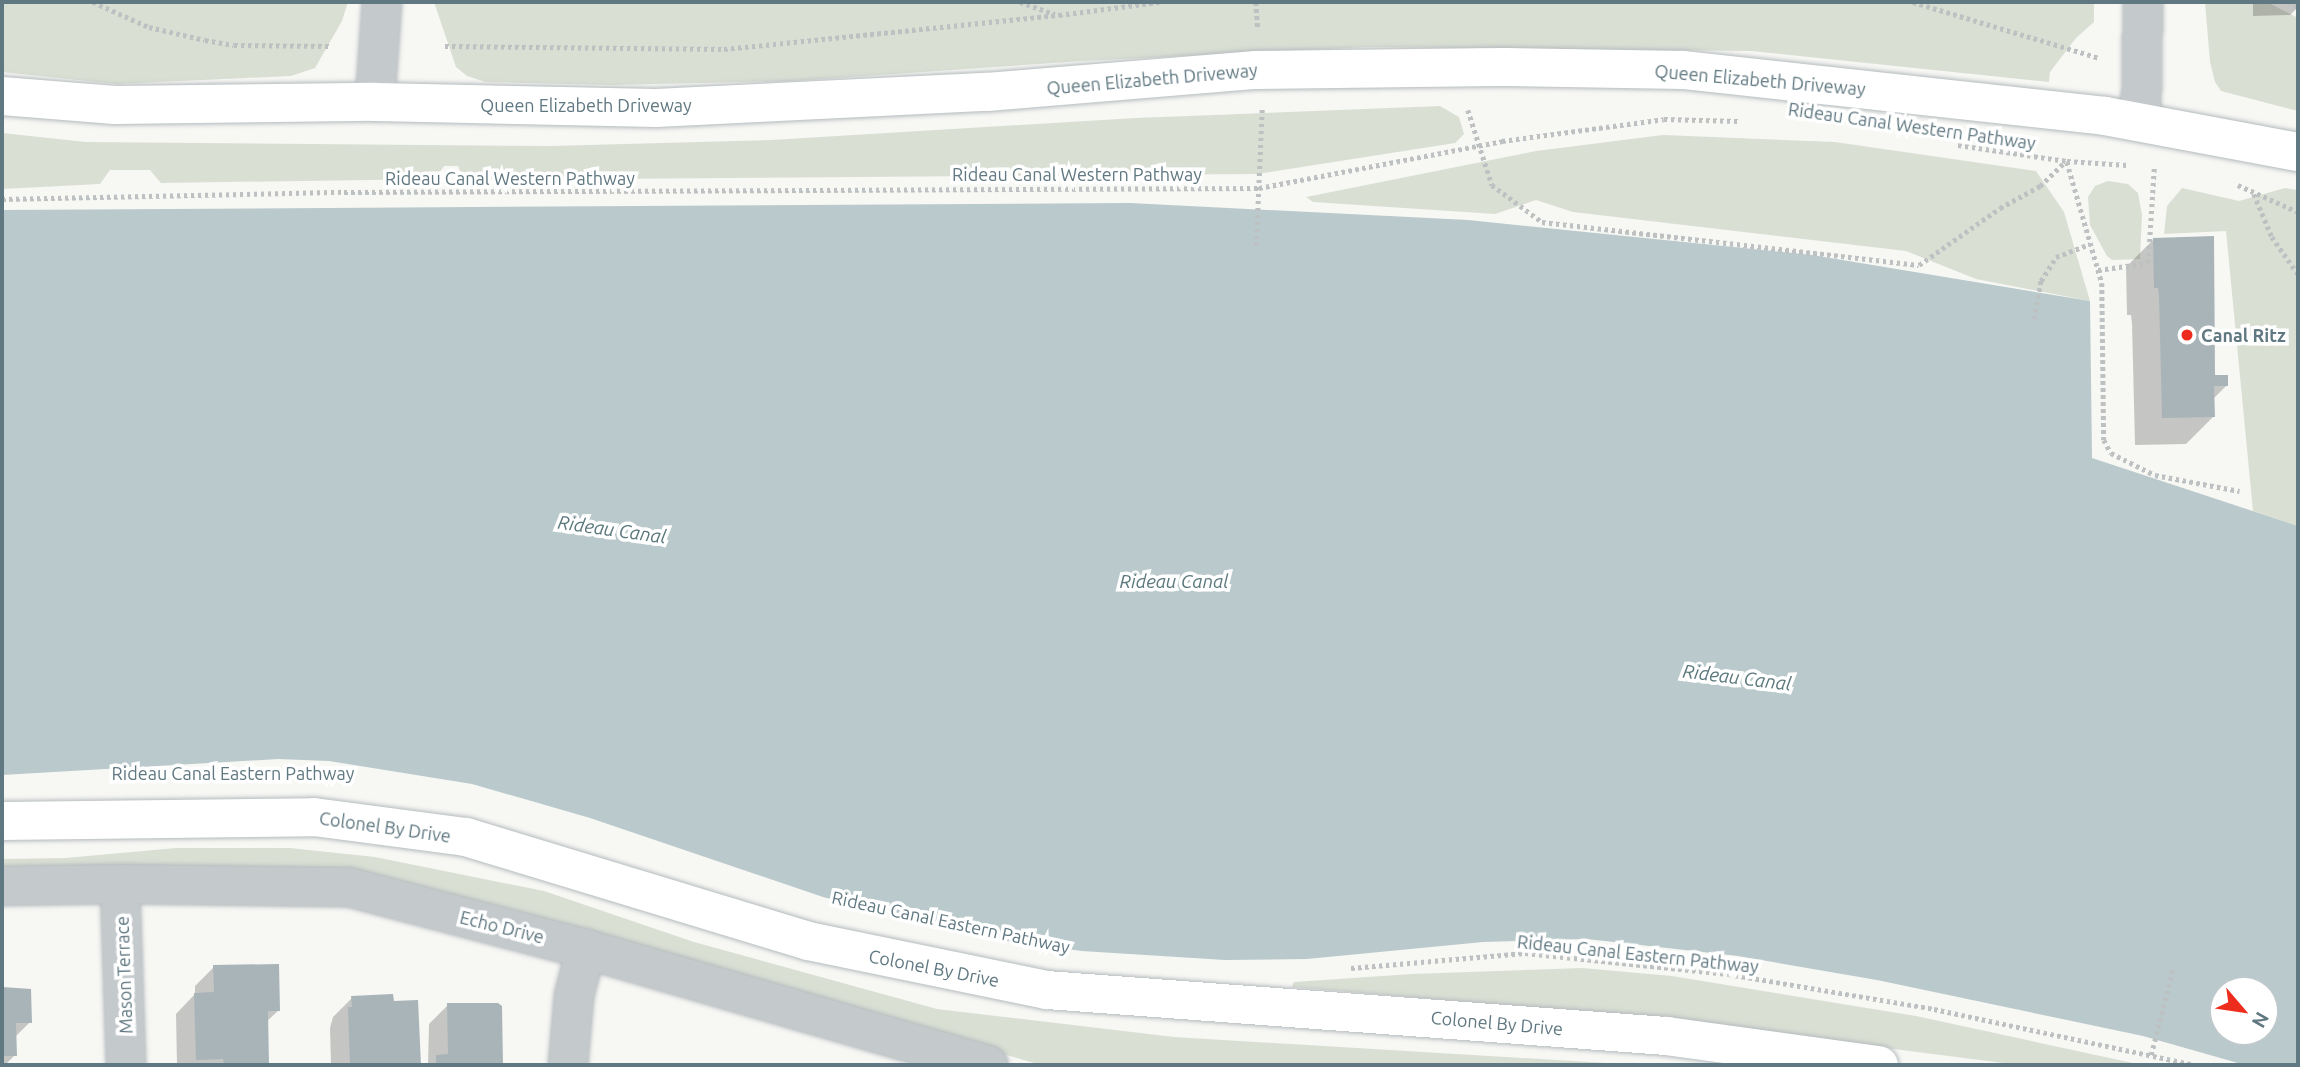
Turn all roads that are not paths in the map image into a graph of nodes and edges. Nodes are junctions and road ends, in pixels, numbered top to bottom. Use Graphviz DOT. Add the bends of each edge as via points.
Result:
graph roads {
  1 [pos="382,2"];
  2 [pos="2143,2"];
  3 [pos="2,96"];
  4 [pos="375,102"];
  5 [pos="2141,121"];
  6 [pos="2298,152"];
  7 [pos="2,821"];
  8 [pos="120,884"];
  9 [pos="2,886"];
  10 [pos="586,949"];
  11 [pos="126,1065"];
  12 [pos="568,1065"];
  13 [pos="989,1065"];
  14 [pos="1879,1065"];
  1 -- 4 [label="street"];
  2 -- 5 [label="street"];
  3 -- 4 [label="main road, Queen Elizabeth Driveway" via="115,105"];
  4 -- 5 [label="main road, Queen Elizabeth Driveway" via="656,108 987,92 1256,70 1683,69"];
  5 -- 6 [label="main road, Queen Elizabeth Driveway"];
  7 -- 14 [label="main road, Colonel By Drive" via="314,817 466,837 808,941 1047,990 1666,1036"];
  8 -- 9 [label="street, Echo Drive"];
  8 -- 10 [label="street, Echo Drive" via="348,887"];
  8 -- 11 [label="street, Mason Terrace"];
  10 -- 12 [label="street" via="574,996"];
  10 -- 13 [label="street, Echo Drive"];
}
